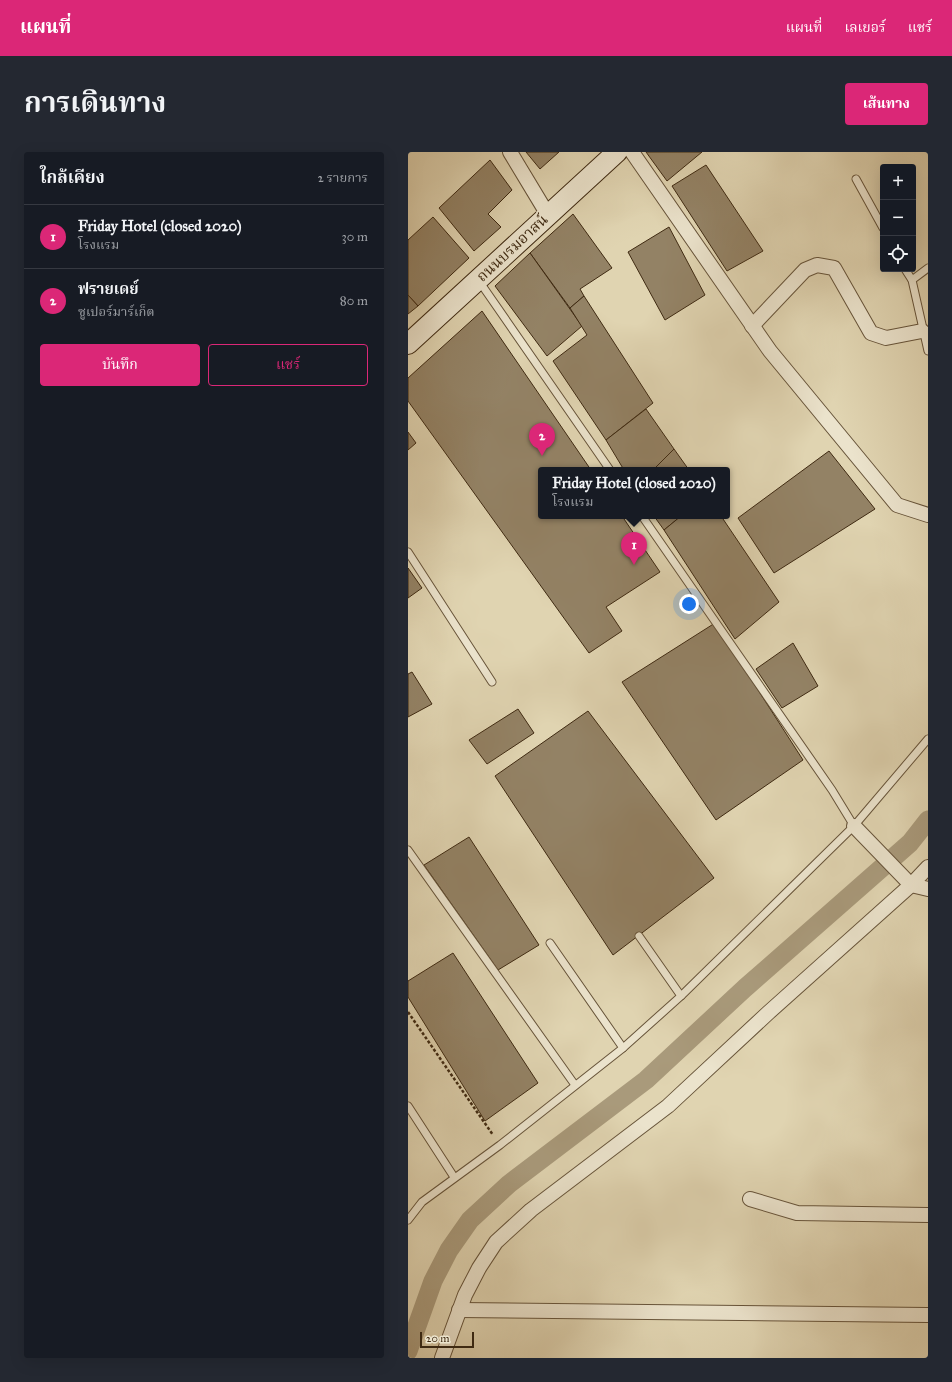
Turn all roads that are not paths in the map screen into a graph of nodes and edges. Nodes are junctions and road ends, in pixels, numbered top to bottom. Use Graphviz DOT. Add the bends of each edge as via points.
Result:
graph roads {
  1 [pos="510,152"];
  2 [pos="617,152"];
  3 [pos="632,152"];
  4 [pos="856,179"];
  5 [pos="548,215"];
  6 [pos="880,223"];
  7 [pos="928,268"];
  8 [pos="907,272"];
  9 [pos="478,280"];
  10 [pos="912,280"];
  11 [pos="752,326"];
  12 [pos="922,331"];
  13 [pos="408,344"];
  14 [pos="928,351"];
  15 [pos="608,467"];
  16 [pos="928,516"];
  17 [pos="644,519"];
  18 [pos="408,552"];
  19 [pos="492,682"];
  20 [pos="928,739"];
  21 [pos="854,826"];
  22 [pos="408,850"];
  23 [pos="928,867"];
  24 [pos="911,885"];
  25 [pos="928,889"];
  26 [pos="639,936"];
  27 [pos="550,943"];
  28 [pos="681,996"];
  29 [pos="623,1048"];
  30 [pos="575,1085"];
  31 [pos="408,1106"];
  32 [pos="454,1177"];
  33 [pos="750,1199"];
  34 [pos="928,1215"];
  35 [pos="408,1220"];
  36 [pos="459,1310"];
  37 [pos="928,1315"];
  38 [pos="442,1358"];
  1 -- 5 [label="street"];
  2 -- 5 [label="main road, ถนนบรมอาสน์"];
  3 -- 11 [label="street"];
  4 -- 6 [label="lane"];
  5 -- 9 [label="main road, ถนนบรมอาสน์"];
  7 -- 10 [label="lane"];
  8 -- 10 [label="lane"];
  9 -- 13 [label="main road, ถนนบรมอาสน์"];
  9 -- 15 [label="lane"];
  10 -- 12 [label="lane"];
  11 -- 12 [label="street" via="805,270 818,265 834,268 871,333 886,338"];
  11 -- 16 [label="street" via="897,505"];
  12 -- 14 [label="lane"];
  17 -- 21 [label="lane" via="832,790"];
  18 -- 19 [label="lane"];
  20 -- 21 [label="lane"];
  21 -- 24 [label="street"];
  21 -- 28 [label="lane"];
  22 -- 30 [label="lane"];
  23 -- 24 [label="street"];
  24 -- 25 [label="street"];
  24 -- 36 [label="street" via="668,1106 532,1210 496,1242 475,1275"];
  26 -- 28 [label="lane"];
  27 -- 29 [label="lane"];
  28 -- 29 [label="lane"];
  29 -- 30 [label="lane"];
  30 -- 32 [label="lane" via="500,1145"];
  31 -- 32 [label="lane"];
  32 -- 35 [label="lane" via="422,1202"];
  33 -- 34 [label="street" via="797,1213"];
  36 -- 37 [label="street"];
  36 -- 38 [label="street"];
}
